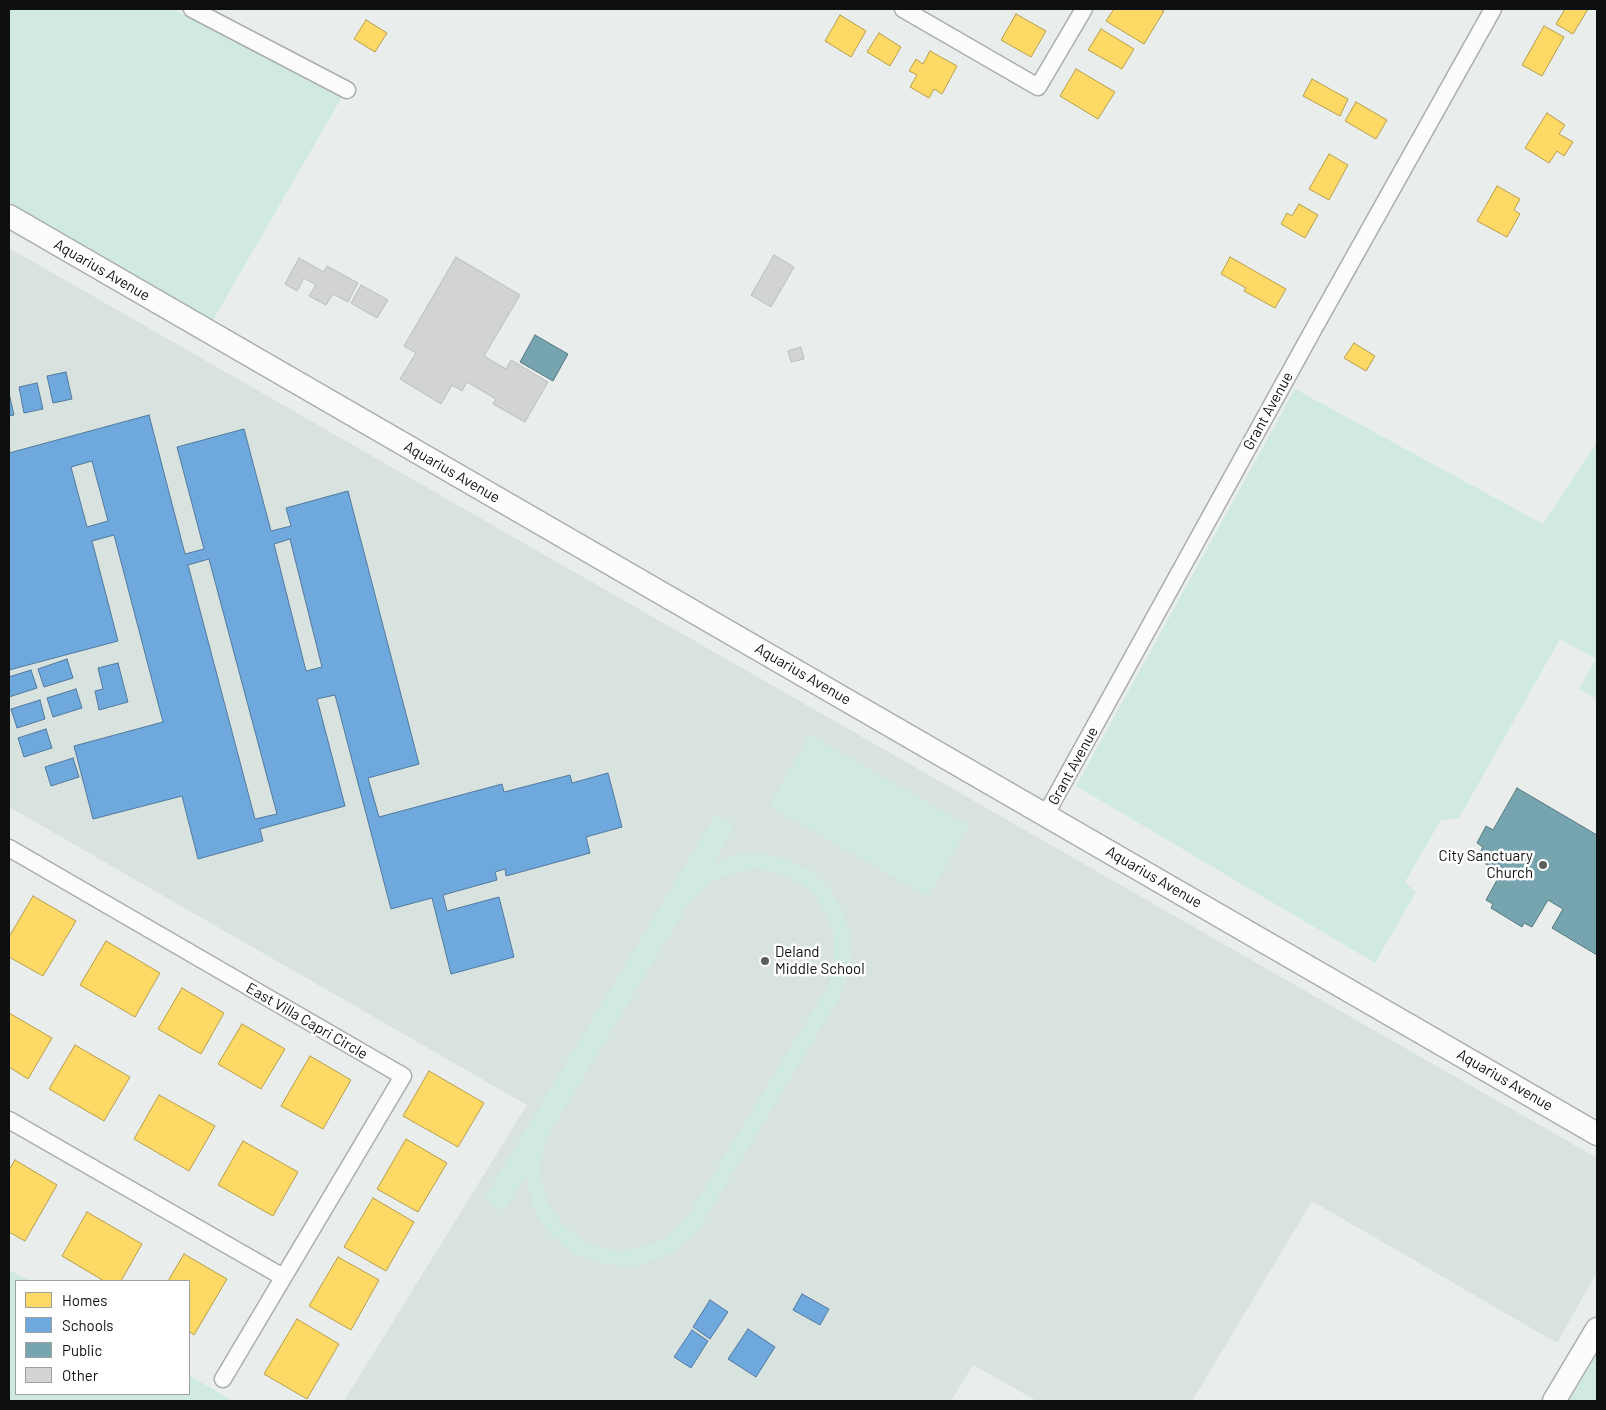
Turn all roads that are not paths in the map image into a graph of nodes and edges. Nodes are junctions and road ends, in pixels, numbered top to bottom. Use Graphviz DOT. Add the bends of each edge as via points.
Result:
graph roads {
  1 [pos="192,9"];
  2 [pos="903,9"];
  3 [pos="1084,9"];
  4 [pos="1493,9"];
  5 [pos="347,90"];
  6 [pos="9,216"];
  7 [pos="1046,814"];
  8 [pos="9,848"];
  9 [pos="9,1120"];
  10 [pos="1597,1134"];
  11 [pos="283,1277"];
  12 [pos="1597,1329"];
  13 [pos="223,1379"];
  14 [pos="1554,1401"];
  1 -- 5 [label="street"];
  2 -- 3 [label="street" via="1038,87"];
  4 -- 7 [label="street, Grant Avenue"];
  6 -- 7 [label="street, Aquarius Avenue"];
  7 -- 10 [label="street, Aquarius Avenue"];
  8 -- 11 [label="street, East Villa Capri Circle" via="403,1076"];
  9 -- 11 [label="street"];
  11 -- 13 [label="street, East Villa Capri Circle"];
  12 -- 14 [label="street"];
}
